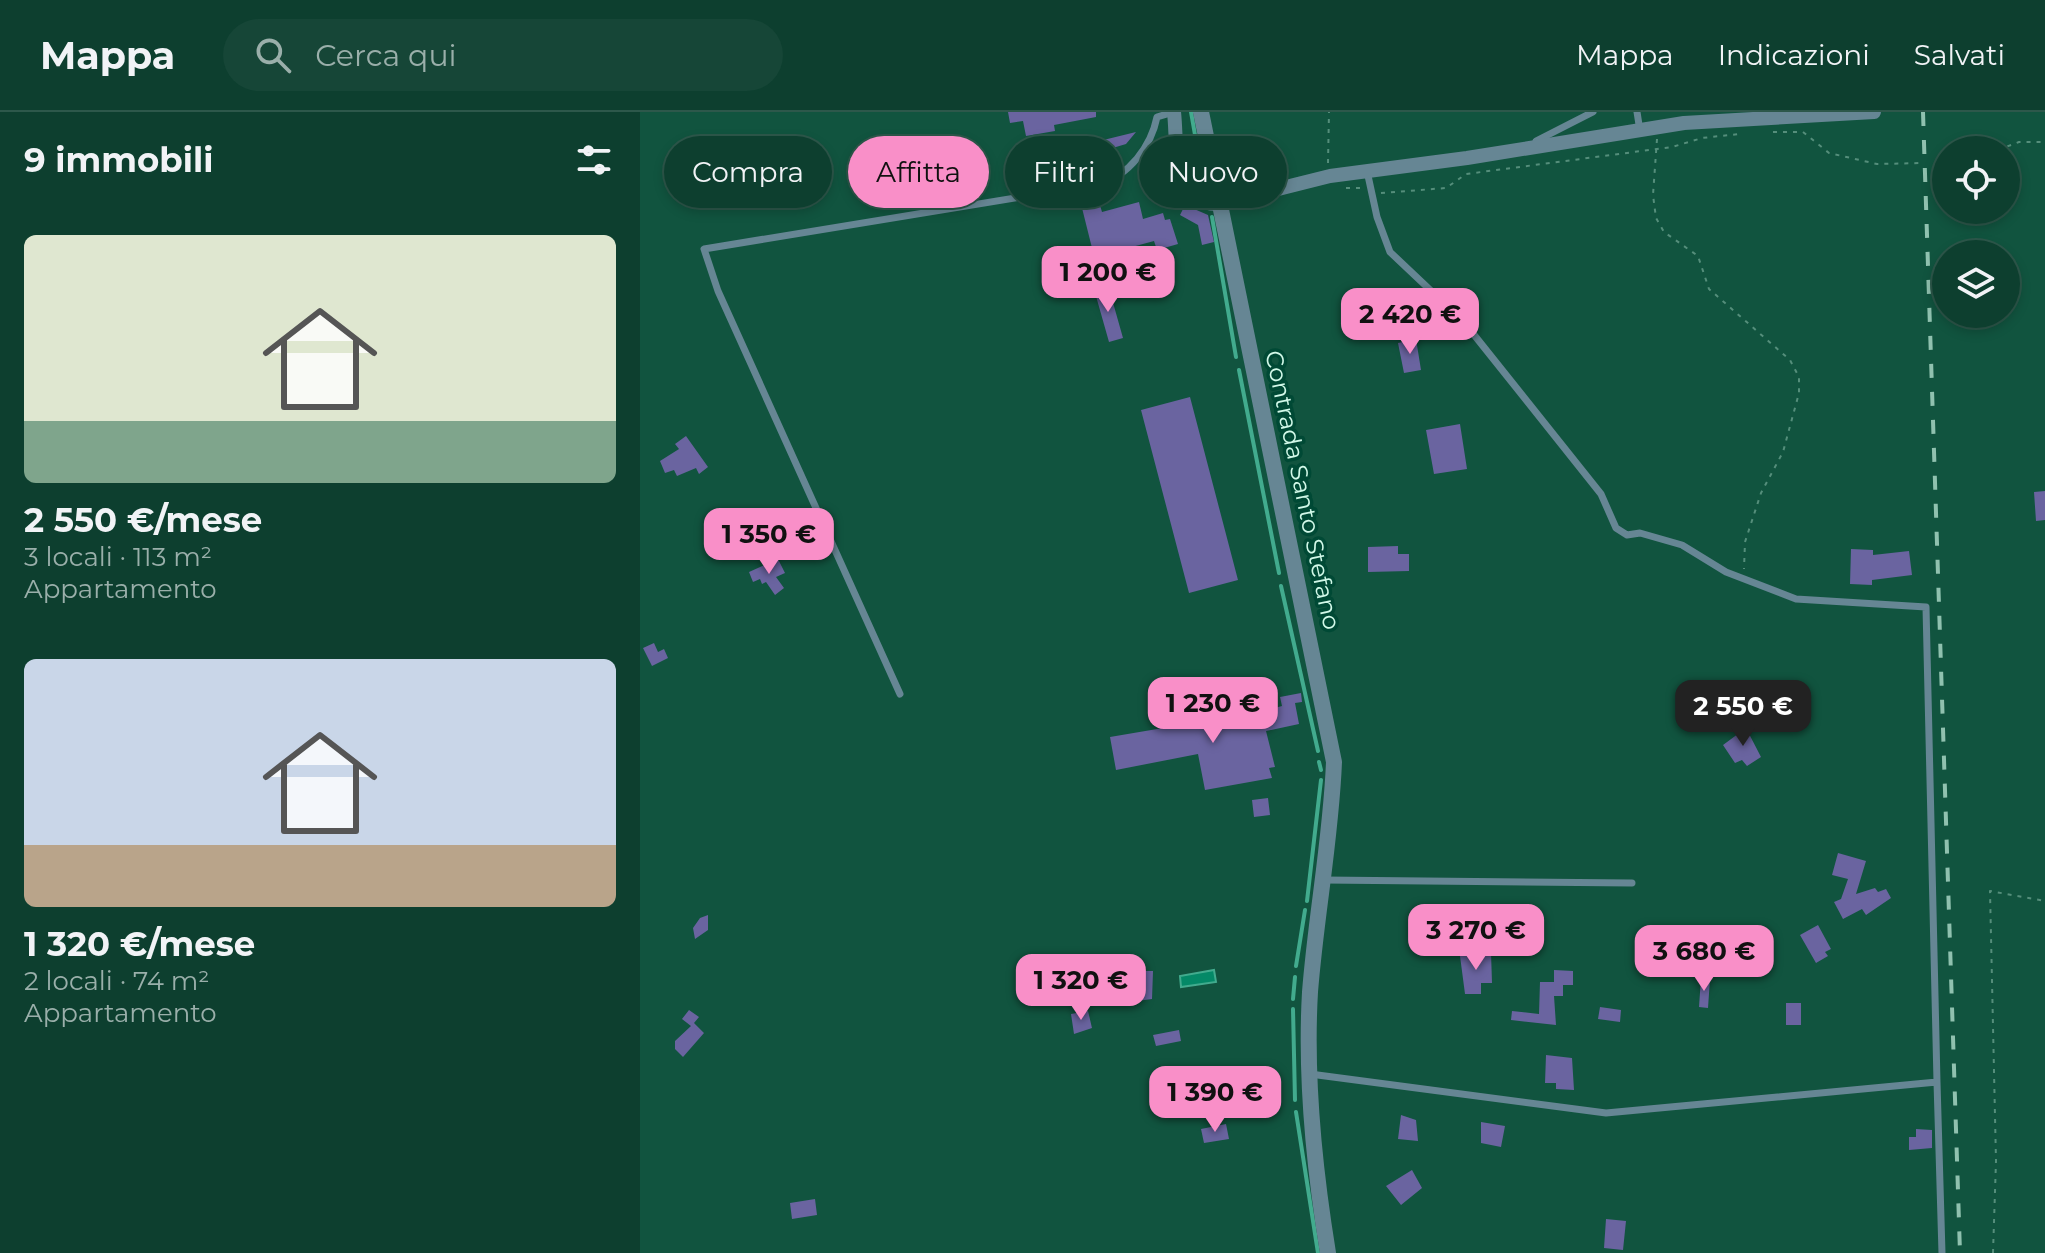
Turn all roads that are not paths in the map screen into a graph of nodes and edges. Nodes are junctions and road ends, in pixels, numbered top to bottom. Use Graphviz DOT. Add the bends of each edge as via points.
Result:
graph roads {
  1 [pos="1174,112"];
  2 [pos="1201,112"];
  3 [pos="1593,112"];
  4 [pos="1637,112"];
  5 [pos="1874,112"];
  6 [pos="1640,131"];
  7 [pos="1176,136"];
  8 [pos="1205,136"];
  9 [pos="1536,148"];
  10 [pos="1367,170"];
  11 [pos="1287,191"];
  12 [pos="1219,208"];
  13 [pos="900,694"];
  14 [pos="1324,880"];
  15 [pos="1632,883"];
  16 [pos="1310,1074"];
  17 [pos="1937,1082"];
  18 [pos="1328,1253"];
  19 [pos="1942,1253"];
  1 -- 7 [label="street"];
  1 -- 13 [label="lane" via="1157,117 1154,133 1136,159 1113,180 1100,184 704,249 718,291"];
  2 -- 8 [label="street, Contrada Santo Stefano"];
  3 -- 9 [label="lane" via="1536,141"];
  4 -- 6 [label="lane"];
  5 -- 6 [label="street" via="1747,117"];
  6 -- 9 [label="street"];
  9 -- 10 [label="street"];
  10 -- 11 [label="street"];
  10 -- 17 [label="lane" via="1390,252 1463,321 1601,494 1616,528 1627,535 1640,533 1682,545 1743,579 1796,599 1926,607"];
  12 -- 14 [label="street, Contrada Santo Stefano" via="1334,762"];
  14 -- 15 [label="lane"];
  14 -- 16 [label="street, Contrada Santo Stefano" via="1310,993"];
  16 -- 17 [label="lane" via="1606,1113"];
  16 -- 18 [label="street, Contrada Santo Stefano"];
  17 -- 19 [label="lane"];
}
